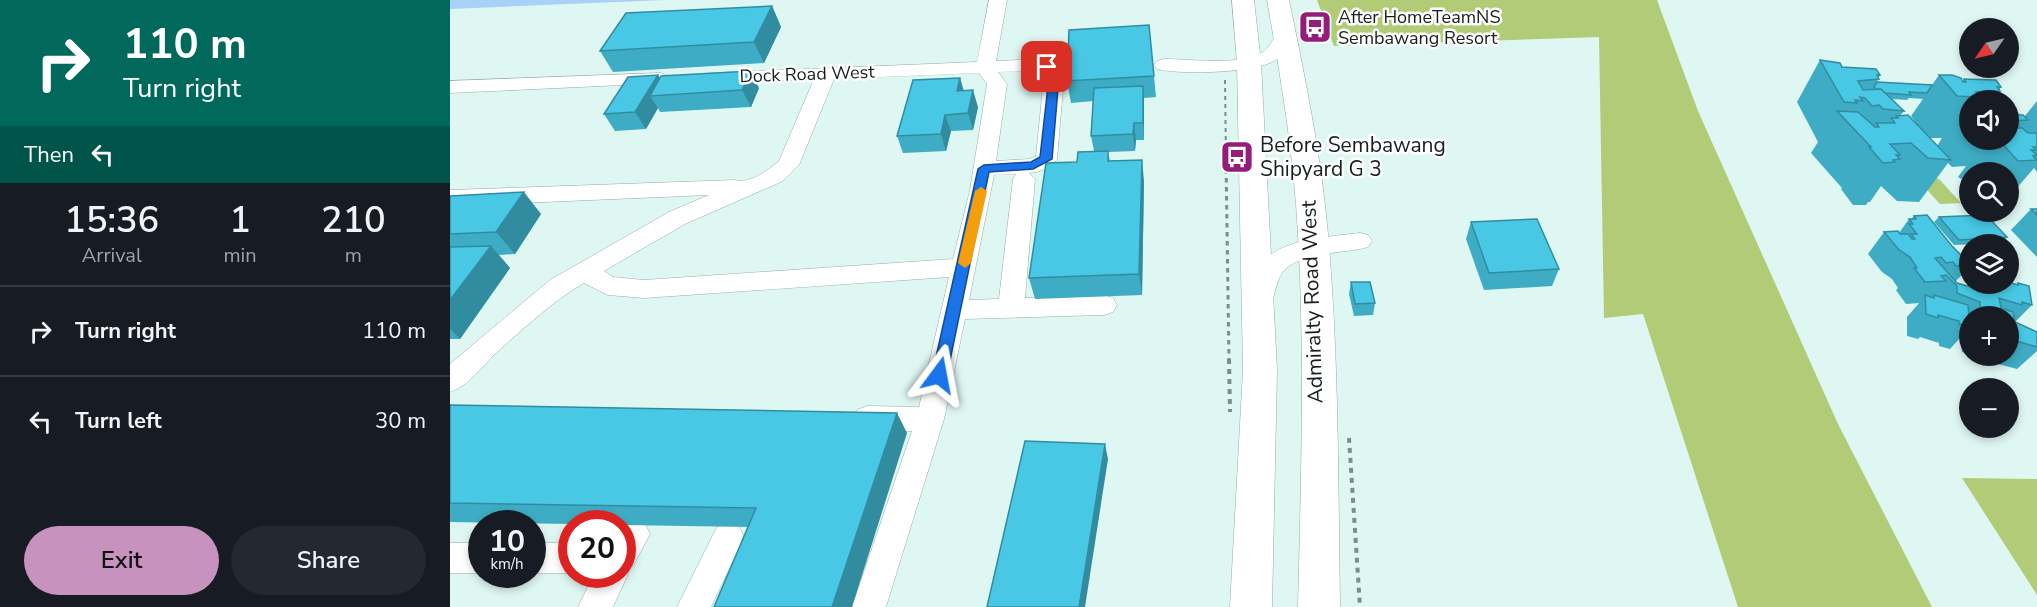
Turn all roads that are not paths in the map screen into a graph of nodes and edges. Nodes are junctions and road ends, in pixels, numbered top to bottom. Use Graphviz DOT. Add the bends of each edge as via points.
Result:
graph roads {
  1 [pos="998,0"];
  2 [pos="1243,0"];
  3 [pos="1278,0"];
  4 [pos="1285,35"];
  5 [pos="1237,63"];
  6 [pos="1164,65"];
  7 [pos="985,68"];
  8 [pos="826,73"];
  9 [pos="697,78"];
  10 [pos="673,79"];
  11 [pos="450,87"];
  12 [pos="1297,98"];
  13 [pos="1065,173"];
  14 [pos="983,178"];
  15 [pos="1024,179"];
  16 [pos="754,187"];
  17 [pos="450,198"];
  18 [pos="1360,241"];
  19 [pos="1313,250"];
  20 [pos="964,267"];
  21 [pos="585,271"];
  22 [pos="1104,304"];
  23 [pos="1258,305"];
  24 [pos="1011,308"];
  25 [pos="954,310"];
  26 [pos="450,381"];
  27 [pos="846,418"];
  28 [pos="930,418"];
  29 [pos="728,537"];
  30 [pos="450,558"];
  31 [pos="468,558"];
  32 [pos="605,588"];
  33 [pos="596,607"];
  34 [pos="694,607"];
  35 [pos="869,607"];
  36 [pos="1251,607"];
  37 [pos="1319,607"];
  1 -- 7 [label="lane"];
  2 -- 5 [label="main road"];
  3 -- 4 [label="main road, Admiralty Road West"];
  4 -- 5 [label="lane" via="1266,58"];
  4 -- 12 [label="main road, Admiralty Road West"];
  5 -- 6 [label="lane"];
  5 -- 12 [label="lane" via="1266,68"];
  5 -- 23 [label="main road"];
  7 -- 8 [label="lane, Dock Road West"];
  7 -- 14 [label="lane" via="997,84"];
  7 -- 14 [label="lane, Dock Road West" via="1041,65 1051,70 1054,77 1046,159"];
  8 -- 9 [label="lane, Dock Road West"];
  8 -- 16 [label="lane" via="788,165 775,177"];
  10 -- 11 [label="lane"];
  12 -- 19 [label="main road, Admiralty Road West"];
  13 -- 15 [label="lane"];
  14 -- 15 [label="lane"];
  14 -- 20 [label="lane"];
  15 -- 24 [label="lane"];
  16 -- 17 [label="lane"];
  16 -- 21 [label="lane" via="677,218"];
  18 -- 19 [label="lane"];
  19 -- 23 [label="lane" via="1277,263"];
  19 -- 37 [label="main road, Admiralty Road West"];
  20 -- 21 [label="lane" via="644,289 608,286"];
  20 -- 25 [label="lane"];
  21 -- 26 [label="lane" via="559,286"];
  22 -- 24 [label="lane"];
  23 -- 36 [label="main road" via="1260,370"];
  24 -- 25 [label="lane"];
  25 -- 28 [label="lane"];
  27 -- 28 [label="lane"];
  28 -- 35 [label="lane"];
  29 -- 34 [label="lane"];
  30 -- 31 [label="lane"];
  32 -- 33 [label="lane"];
}
